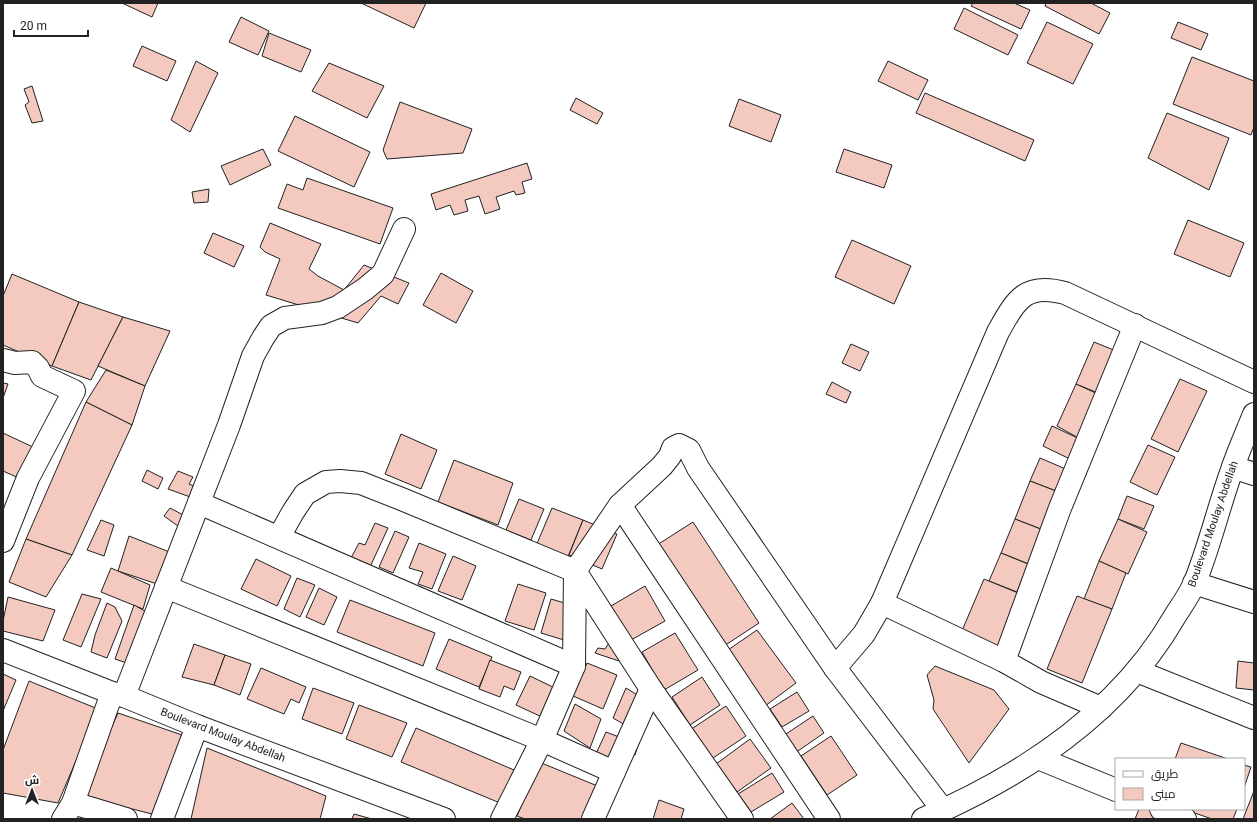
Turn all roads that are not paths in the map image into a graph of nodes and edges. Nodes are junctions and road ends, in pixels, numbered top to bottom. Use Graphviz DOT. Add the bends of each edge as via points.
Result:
graph roads {
  1 [pos="404,229"];
  2 [pos="1135,325"];
  3 [pos="3,360"];
  4 [pos="1254,382"];
  5 [pos="1254,414"];
  6 [pos="1233,467"];
  7 [pos="1254,474"];
  8 [pos="199,503"];
  9 [pos="620,505"];
  10 [pos="279,537"];
  11 [pos="3,541"];
  12 [pos="575,571"];
  13 [pos="1194,583"];
  14 [pos="166,587"];
  15 [pos="1254,602"];
  16 [pos="882,603"];
  17 [pos="3,650"];
  18 [pos="1004,662"];
  19 [pos="574,666"];
  20 [pos="836,668"];
  21 [pos="1137,671"];
  22 [pos="651,689"];
  23 [pos="118,694"];
  24 [pos="1101,708"];
  25 [pos="1254,718"];
  26 [pos="197,726"];
  27 [pos="542,740"];
  28 [pos="1038,758"];
  29 [pos="614,772"];
  30 [pos="1115,790"];
  31 [pos="1163,810"];
  32 [pos="68,811"];
  33 [pos="946,815"];
  34 [pos="126,819"];
  35 [pos="162,819"];
  36 [pos="444,819"];
  37 [pos="502,819"];
  38 [pos="593,819"];
  39 [pos="742,819"];
  40 [pos="830,819"];
  41 [pos="923,819"];
  42 [pos="1185,819"];
  1 -- 8 [label="street" via="383,274 365,289 338,307 322,313 285,318 272,326 263,338 253,356"];
  2 -- 4 [label="street"];
  2 -- 16 [label="street" via="1054,290 1033,291 1014,304 998,332"];
  2 -- 18 [label="street" via="1060,508"];
  3 -- 11 [label="street" via="15,364 32,362 42,376 74,390 28,478"];
  5 -- 6 [label="street, Boulevard Moulay Abdellah"];
  6 -- 7 [label="street"];
  6 -- 13 [label="street, Boulevard Moulay Abdellah"];
  8 -- 10 [label="street"];
  8 -- 14 [label="street"];
  9 -- 12 [label="street"];
  9 -- 20 [label="street" via="662,466 673,448 679,445 689,450 698,468"];
  9 -- 40 [label="street"];
  10 -- 12 [label="street" via="305,494 326,482 361,483"];
  10 -- 19 [label="street"];
  12 -- 19 [label="street"];
  12 -- 22 [label="street"];
  13 -- 15 [label="street"];
  13 -- 21 [label="street, Boulevard Moulay Abdellah" via="1165,634"];
  14 -- 23 [label="street"];
  14 -- 27 [label="street"];
  16 -- 18 [label="street"];
  16 -- 20 [label="street" via="859,640"];
  17 -- 23 [label="street, Boulevard Moulay Abdellah"];
  18 -- 24 [label="street" via="1041,682"];
  19 -- 27 [label="street"];
  20 -- 33 [label="street"];
  21 -- 24 [label="street, Boulevard Moulay Abdellah"];
  21 -- 25 [label="street"];
  22 -- 29 [label="street"];
  22 -- 39 [label="street"];
  23 -- 26 [label="street, Boulevard Moulay Abdellah"];
  23 -- 32 [label="street"];
  24 -- 28 [label="street, Boulevard Moulay Abdellah"];
  26 -- 35 [label="street"];
  26 -- 36 [label="street, Boulevard Moulay Abdellah"];
  27 -- 29 [label="street"];
  27 -- 37 [label="street"];
  28 -- 30 [label="street"];
  28 -- 33 [label="street, Boulevard Moulay Abdellah"];
  29 -- 38 [label="street"];
  31 -- 42 [label="street"];
  32 -- 34 [label="street"];
  33 -- 41 [label="street, Boulevard Moulay Abdellah"];
}
